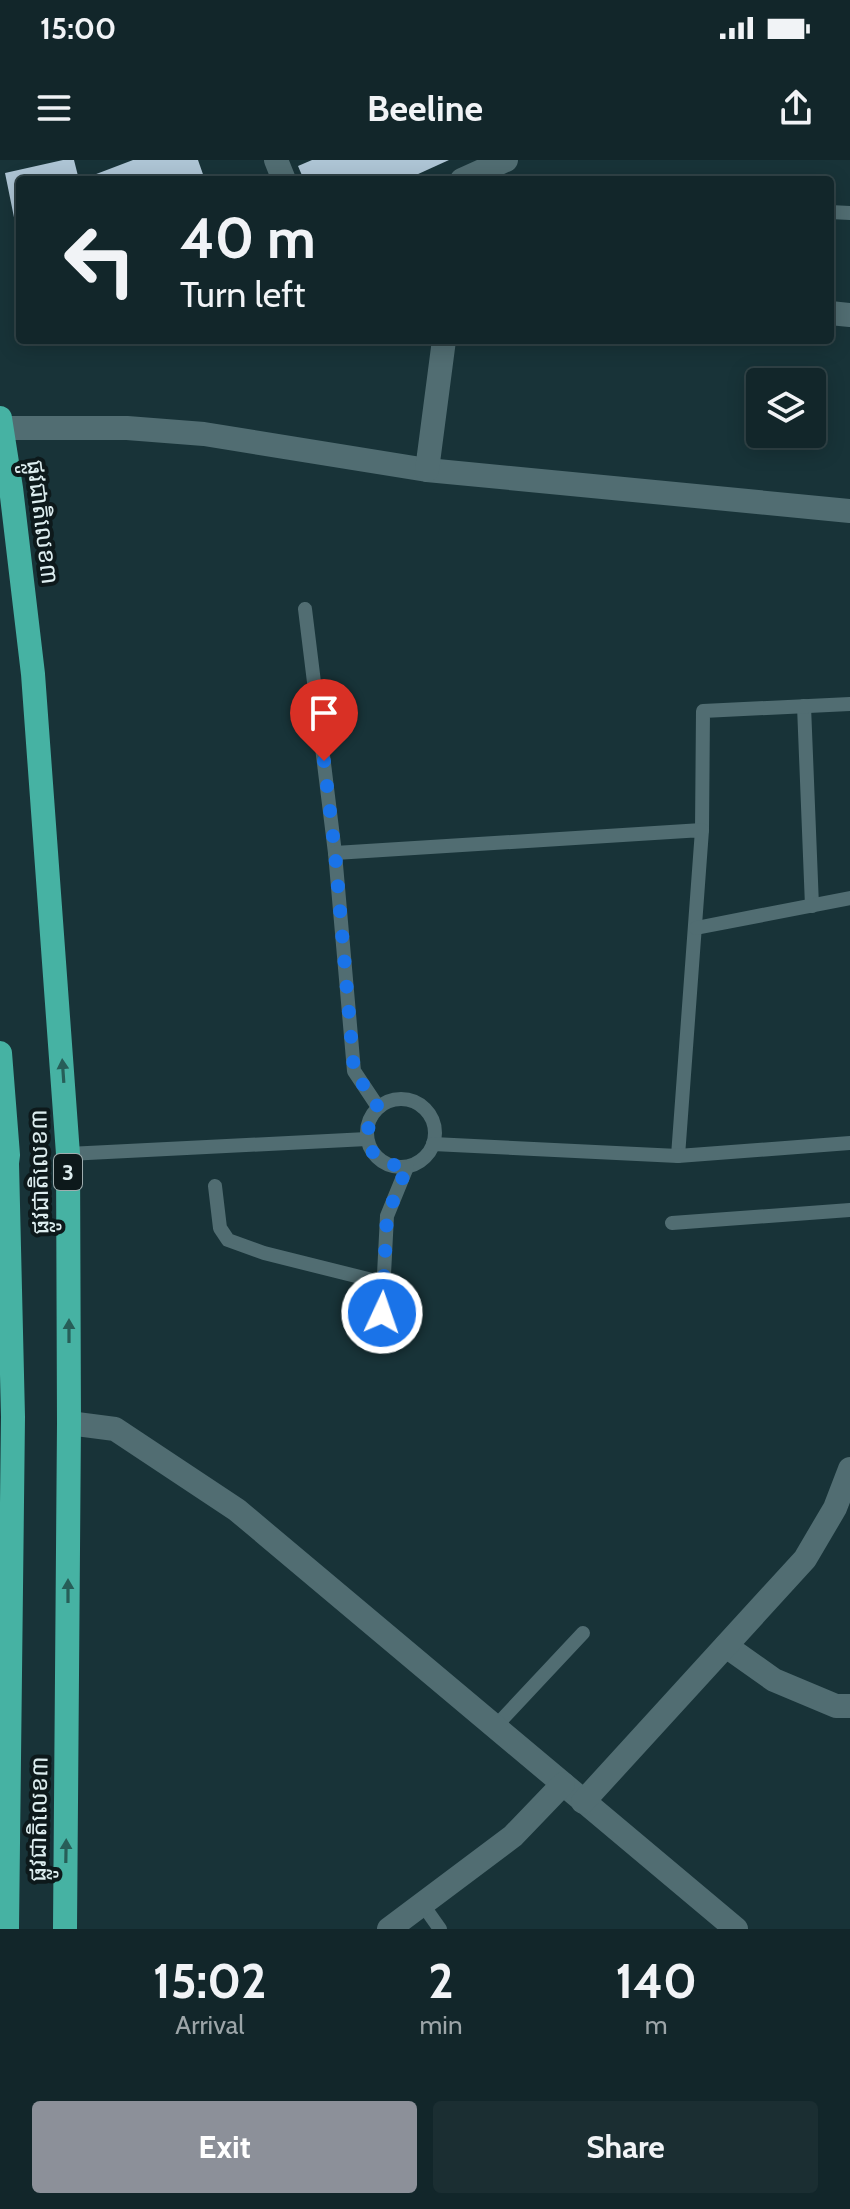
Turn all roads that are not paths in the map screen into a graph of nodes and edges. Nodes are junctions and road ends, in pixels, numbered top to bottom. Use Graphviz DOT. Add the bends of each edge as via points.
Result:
graph roads {
  1 [pos="506,160"];
  2 [pos="471,176"];
  3 [pos="443,344"];
  4 [pos="1,423"];
  5 [pos="427,470"];
  6 [pos="850,511"];
  7 [pos="305,609"];
  8 [pos="850,704"];
  9 [pos="804,706"];
  10 [pos="702,830"];
  11 [pos="335,853"];
  12 [pos="850,898"];
  13 [pos="812,906"];
  14 [pos="696,928"];
  15 [pos="0,1053"];
  16 [pos="378,1107"];
  17 [pos="367,1139"];
  18 [pos="850,1143"];
  19 [pos="433,1144"];
  20 [pos="68,1154"];
  21 [pos="4,1155"];
  22 [pos="678,1156"];
  23 [pos="407,1167"];
  24 [pos="215,1186"];
  25 [pos="850,1210"];
  26 [pos="672,1223"];
  27 [pos="384,1283"];
  28 [pos="382,1313"];
  29 [pos="69,1423"];
  30 [pos="850,1469"];
  31 [pos="583,1633"];
  32 [pos="726,1646"];
  33 [pos="850,1706"];
  34 [pos="495,1727"];
  35 [pos="563,1784"];
  36 [pos="583,1802"];
  37 [pos="4,1851"];
  38 [pos="423,1905"];
  39 [pos="7,1929"];
  40 [pos="65,1929"];
  41 [pos="389,1929"];
  42 [pos="440,1929"];
  43 [pos="736,1929"];
  1 -- 2 [label="street"];
  3 -- 5 [label="street"];
  4 -- 5 [label="street" via="204,434"];
  20 -- 4 [label="highway, ផ្លូវជាតិលេខ៣ / 3, one-way" via="33,674"];
  5 -- 6 [label="street"];
  7 -- 11 [label="lane"];
  8 -- 9 [label="lane"];
  9 -- 10 [label="lane" via="703,711"];
  9 -- 13 [label="lane"];
  10 -- 11 [label="lane"];
  10 -- 14 [label="lane"];
  11 -- 16 [label="lane" via="354,1071"];
  12 -- 13 [label="lane"];
  13 -- 14 [label="lane"];
  14 -- 22 [label="lane"];
  15 -- 21 [label="highway, ផ្លូវជាតិលេខ៣"];
  16 -- 17 [label="lane" via="368,1121"];
  16 -- 19 [label="lane" via="394,1099 420,1105 434,1126"];
  17 -- 20 [label="lane"];
  17 -- 23 [label="lane" via="374,1155 389,1165"];
  18 -- 22 [label="lane"];
  19 -- 22 [label="lane"];
  19 -- 23 [label="lane" via="423,1159"];
  29 -- 20 [label="highway, ផ្លូវជាតិលេខ៣ / 3, one-way"];
  21 -- 37 [label="highway, ផ្លូវជាតិលេខ៣" via="13,1417"];
  23 -- 27 [label="lane" via="387,1216"];
  24 -- 27 [label="lane" via="220,1228 228,1240"];
  25 -- 26 [label="lane"];
  27 -- 28 [label="lane"];
  29 -- 34 [label="street" via="115,1429 237,1510"];
  40 -- 29 [label="highway, ផ្លូវជាតិលេខ៣ / 3, one-way"];
  30 -- 32 [label="street" via="835,1508 805,1559"];
  31 -- 34 [label="lane"];
  32 -- 33 [label="street" via="774,1680 836,1706"];
  32 -- 36 [label="street"];
  34 -- 35 [label="street"];
  35 -- 36 [label="street"];
  35 -- 38 [label="street" via="513,1836"];
  36 -- 43 [label="street"];
  37 -- 39 [label="highway, ផ្លូវជាតិលេខ៣"];
  38 -- 41 [label="street"];
  38 -- 42 [label="lane"];
}
